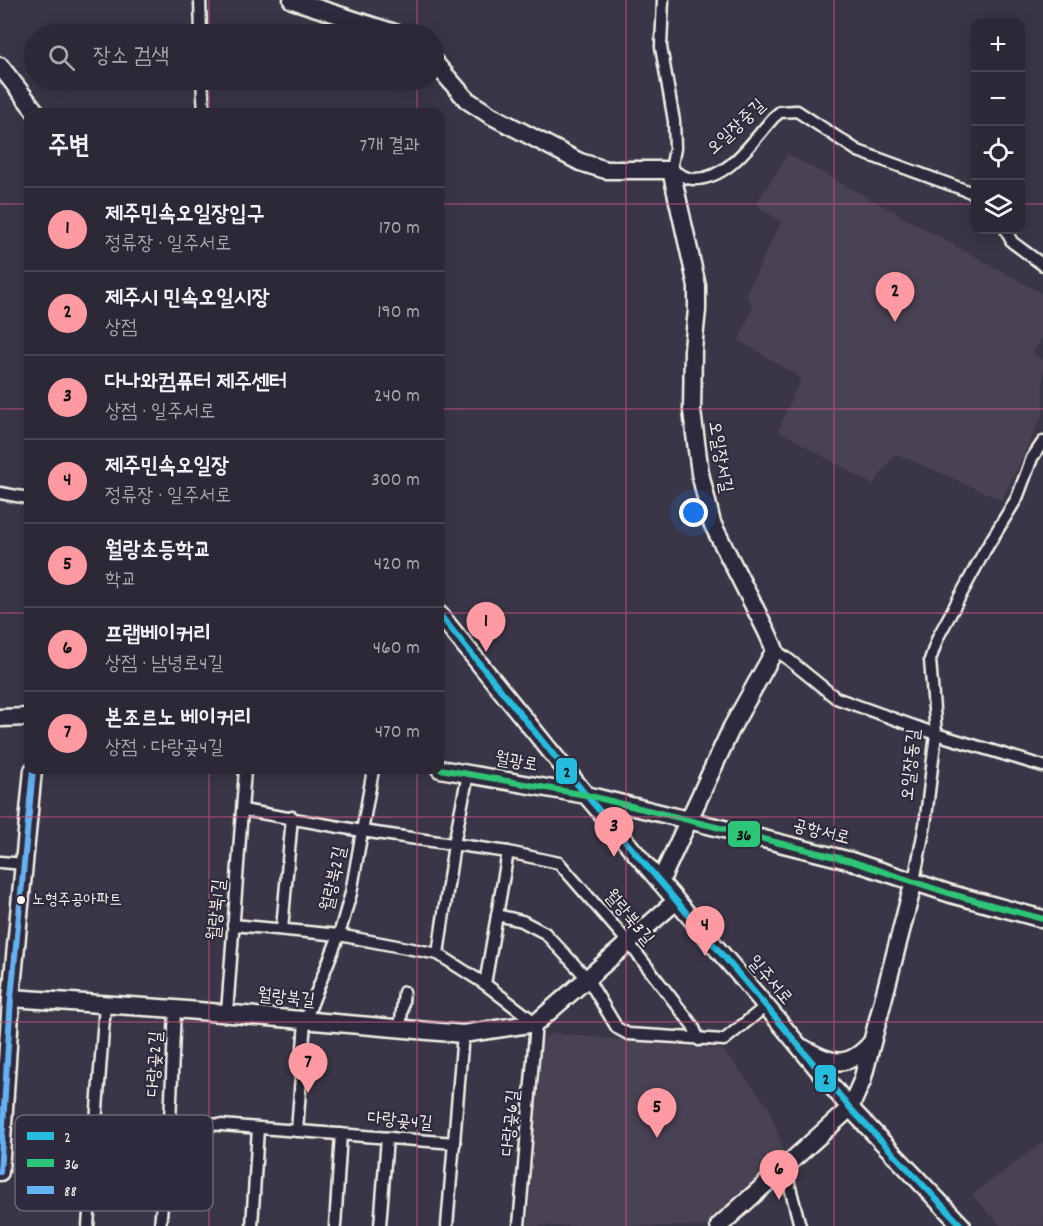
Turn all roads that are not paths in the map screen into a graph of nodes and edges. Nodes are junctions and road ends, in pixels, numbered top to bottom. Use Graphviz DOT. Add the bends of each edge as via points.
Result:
graph roads {
  1 [pos="200,0"];
  2 [pos="292,0"];
  3 [pos="663,0"];
  4 [pos="201,24"];
  5 [pos="367,24"];
  6 [pos="0,66"];
  7 [pos="444,74"];
  8 [pos="203,90"];
  9 [pos="33,108"];
  10 [pos="204,108"];
  11 [pos="671,170"];
  12 [pos="971,193"];
  13 [pos="1009,234"];
  14 [pos="1043,265"];
  15 [pos="1043,442"];
  16 [pos="0,493"];
  17 [pos="24,497"];
  18 [pos="444,620"];
  19 [pos="775,650"];
  20 [pos="24,717"];
  21 [pos="0,718"];
  22 [pos="936,734"];
  23 [pos="1043,766"];
  24 [pos="444,771"];
  25 [pos="33,774"];
  26 [pos="245,774"];
  27 [pos="372,774"];
  28 [pos="468,774"];
  29 [pos="586,795"];
  30 [pos="243,810"];
  31 [pos="292,817"];
  32 [pos="688,820"];
  33 [pos="362,831"];
  34 [pos="454,844"];
  35 [pos="508,852"];
  36 [pos="0,862"];
  37 [pos="25,864"];
  38 [pos="914,881"];
  39 [pos="660,882"];
  40 [pos="675,902"];
  41 [pos="497,915"];
  42 [pos="1043,919"];
  43 [pos="233,925"];
  44 [pos="282,929"];
  45 [pos="339,935"];
  46 [pos="628,942"];
  47 [pos="438,954"];
  48 [pos="588,978"];
  49 [pos="484,984"];
  50 [pos="404,992"];
  51 [pos="6,997"];
  52 [pos="105,1005"];
  53 [pos="766,1006"];
  54 [pos="175,1008"];
  55 [pos="227,1013"];
  56 [pos="305,1021"];
  57 [pos="536,1023"];
  58 [pos="400,1029"];
  59 [pos="463,1034"];
  60 [pos="699,1040"];
  61 [pos="872,1041"];
  62 [pos="796,1043"];
  63 [pos="850,1108"];
  64 [pos="97,1115"];
  65 [pos="170,1115"];
  66 [pos="213,1124"];
  67 [pos="258,1128"];
  68 [pos="297,1131"];
  69 [pos="341,1134"];
  70 [pos="387,1138"];
  71 [pos="455,1143"];
  72 [pos="785,1168"];
  73 [pos="0,1172"];
  74 [pos="89,1211"];
  75 [pos="161,1211"];
  76 [pos="88,1226"];
  77 [pos="160,1226"];
  78 [pos="252,1226"];
  79 [pos="335,1226"];
  80 [pos="380,1226"];
  81 [pos="447,1226"];
  82 [pos="519,1226"];
  83 [pos="718,1226"];
  84 [pos="801,1226"];
  85 [pos="962,1226"];
  1 -- 4 [label="street"];
  2 -- 5 [label="street"];
  3 -- 11 [label="street, 오일장서길" via="661,47 674,121"];
  6 -- 9 [label="street"];
  7 -- 11 [label="street, 오일장중길" via="467,100 490,115 580,162 606,170"];
  8 -- 10 [label="street"];
  11 -- 12 [label="street, 오일장중길" via="692,179 719,172 732,165 780,112 797,111 858,152"];
  11 -- 19 [label="street, 오일장서길" via="697,286 692,411 700,473 712,523"];
  13 -- 14 [label="street" via="1017,246"];
  15 -- 22 [label="street, 오일장동길" via="1032,458 1017,498 938,637 930,660"];
  16 -- 17 [label="street"];
  18 -- 29 [label="street, 일주서로"];
  19 -- 22 [label="street" via="836,698"];
  19 -- 32 [label="street" via="732,727"];
  20 -- 21 [label="street"];
  22 -- 23 [label="street"];
  22 -- 38 [label="street, 오일장동길"];
  24 -- 28 [label="street, 월광로"];
  25 -- 37 [label="street"];
  26 -- 30 [label="street, 월랑북1길"];
  27 -- 33 [label="street, 월랑북2길"];
  28 -- 29 [label="street, 월광로"];
  28 -- 34 [label="street"];
  29 -- 32 [label="street, 공항서로"];
  29 -- 39 [label="street, 일주서로"];
  30 -- 31 [label="street"];
  30 -- 43 [label="street, 월랑북1길"];
  31 -- 33 [label="street"];
  31 -- 44 [label="street"];
  32 -- 38 [label="street, 공항서로"];
  32 -- 39 [label="street"];
  33 -- 34 [label="street, 월랑북2길"];
  33 -- 45 [label="street, 월랑북2길"];
  34 -- 35 [label="street, 월랑북3길"];
  34 -- 47 [label="street"];
  35 -- 41 [label="street"];
  35 -- 46 [label="street, 월랑북3길" via="559,862"];
  36 -- 37 [label="street"];
  37 -- 51 [label="street"];
  38 -- 42 [label="street, 공항서로"];
  38 -- 61 [label="street, 오일장동길"];
  39 -- 40 [label="street, 일주서로"];
  40 -- 46 [label="street"];
  40 -- 53 [label="street, 일주서로"];
  41 -- 48 [label="street" via="522,921 545,933"];
  41 -- 49 [label="street"];
  43 -- 44 [label="street, 월랑북2길"];
  43 -- 55 [label="street, 월랑북1길"];
  44 -- 45 [label="street, 월랑북2길"];
  45 -- 47 [label="street, 월랑북2길"];
  45 -- 56 [label="street, 월랑북2길"];
  46 -- 48 [label="street"];
  46 -- 60 [label="street, 월랑북3길" via="693,1026"];
  47 -- 49 [label="street"];
  48 -- 57 [label="street"];
  48 -- 60 [label="street" via="617,1028 628,1034"];
  49 -- 57 [label="street"];
  50 -- 58 [label="street"];
  51 -- 52 [label="street, 월랑북길"];
  51 -- 73 [label="street"];
  52 -- 54 [label="street, 월랑북길"];
  52 -- 64 [label="street"];
  53 -- 60 [label="street" via="724,1040"];
  53 -- 62 [label="street, 일주서로"];
  54 -- 55 [label="street, 월랑북길"];
  54 -- 65 [label="street, 다랑곶2길"];
  55 -- 56 [label="street, 월랑북길"];
  56 -- 58 [label="street, 월랑북길"];
  56 -- 68 [label="street"];
  57 -- 59 [label="street, 월랑북길"];
  57 -- 82 [label="street, 다랑곶6길"];
  58 -- 59 [label="street, 월랑북길"];
  59 -- 71 [label="street"];
  61 -- 62 [label="street" via="860,1054 840,1063"];
  61 -- 63 [label="street, 오일장동길"];
  62 -- 63 [label="street, 일주서로"];
  63 -- 72 [label="street"];
  63 -- 85 [label="street, 일주서로"];
  66 -- 67 [label="street, 다랑곶2길"];
  67 -- 68 [label="street, 다랑곶2길"];
  67 -- 78 [label="street"];
  68 -- 69 [label="street, 다랑곶4길"];
  69 -- 70 [label="street, 다랑곶4길"];
  69 -- 79 [label="street, 다랑곶4길"];
  70 -- 71 [label="street, 다랑곶4길"];
  70 -- 80 [label="street"];
  71 -- 81 [label="street"];
  72 -- 83 [label="street"];
  72 -- 84 [label="street"];
  74 -- 76 [label="street"];
  75 -- 77 [label="street, 다랑곶2길"];
}
